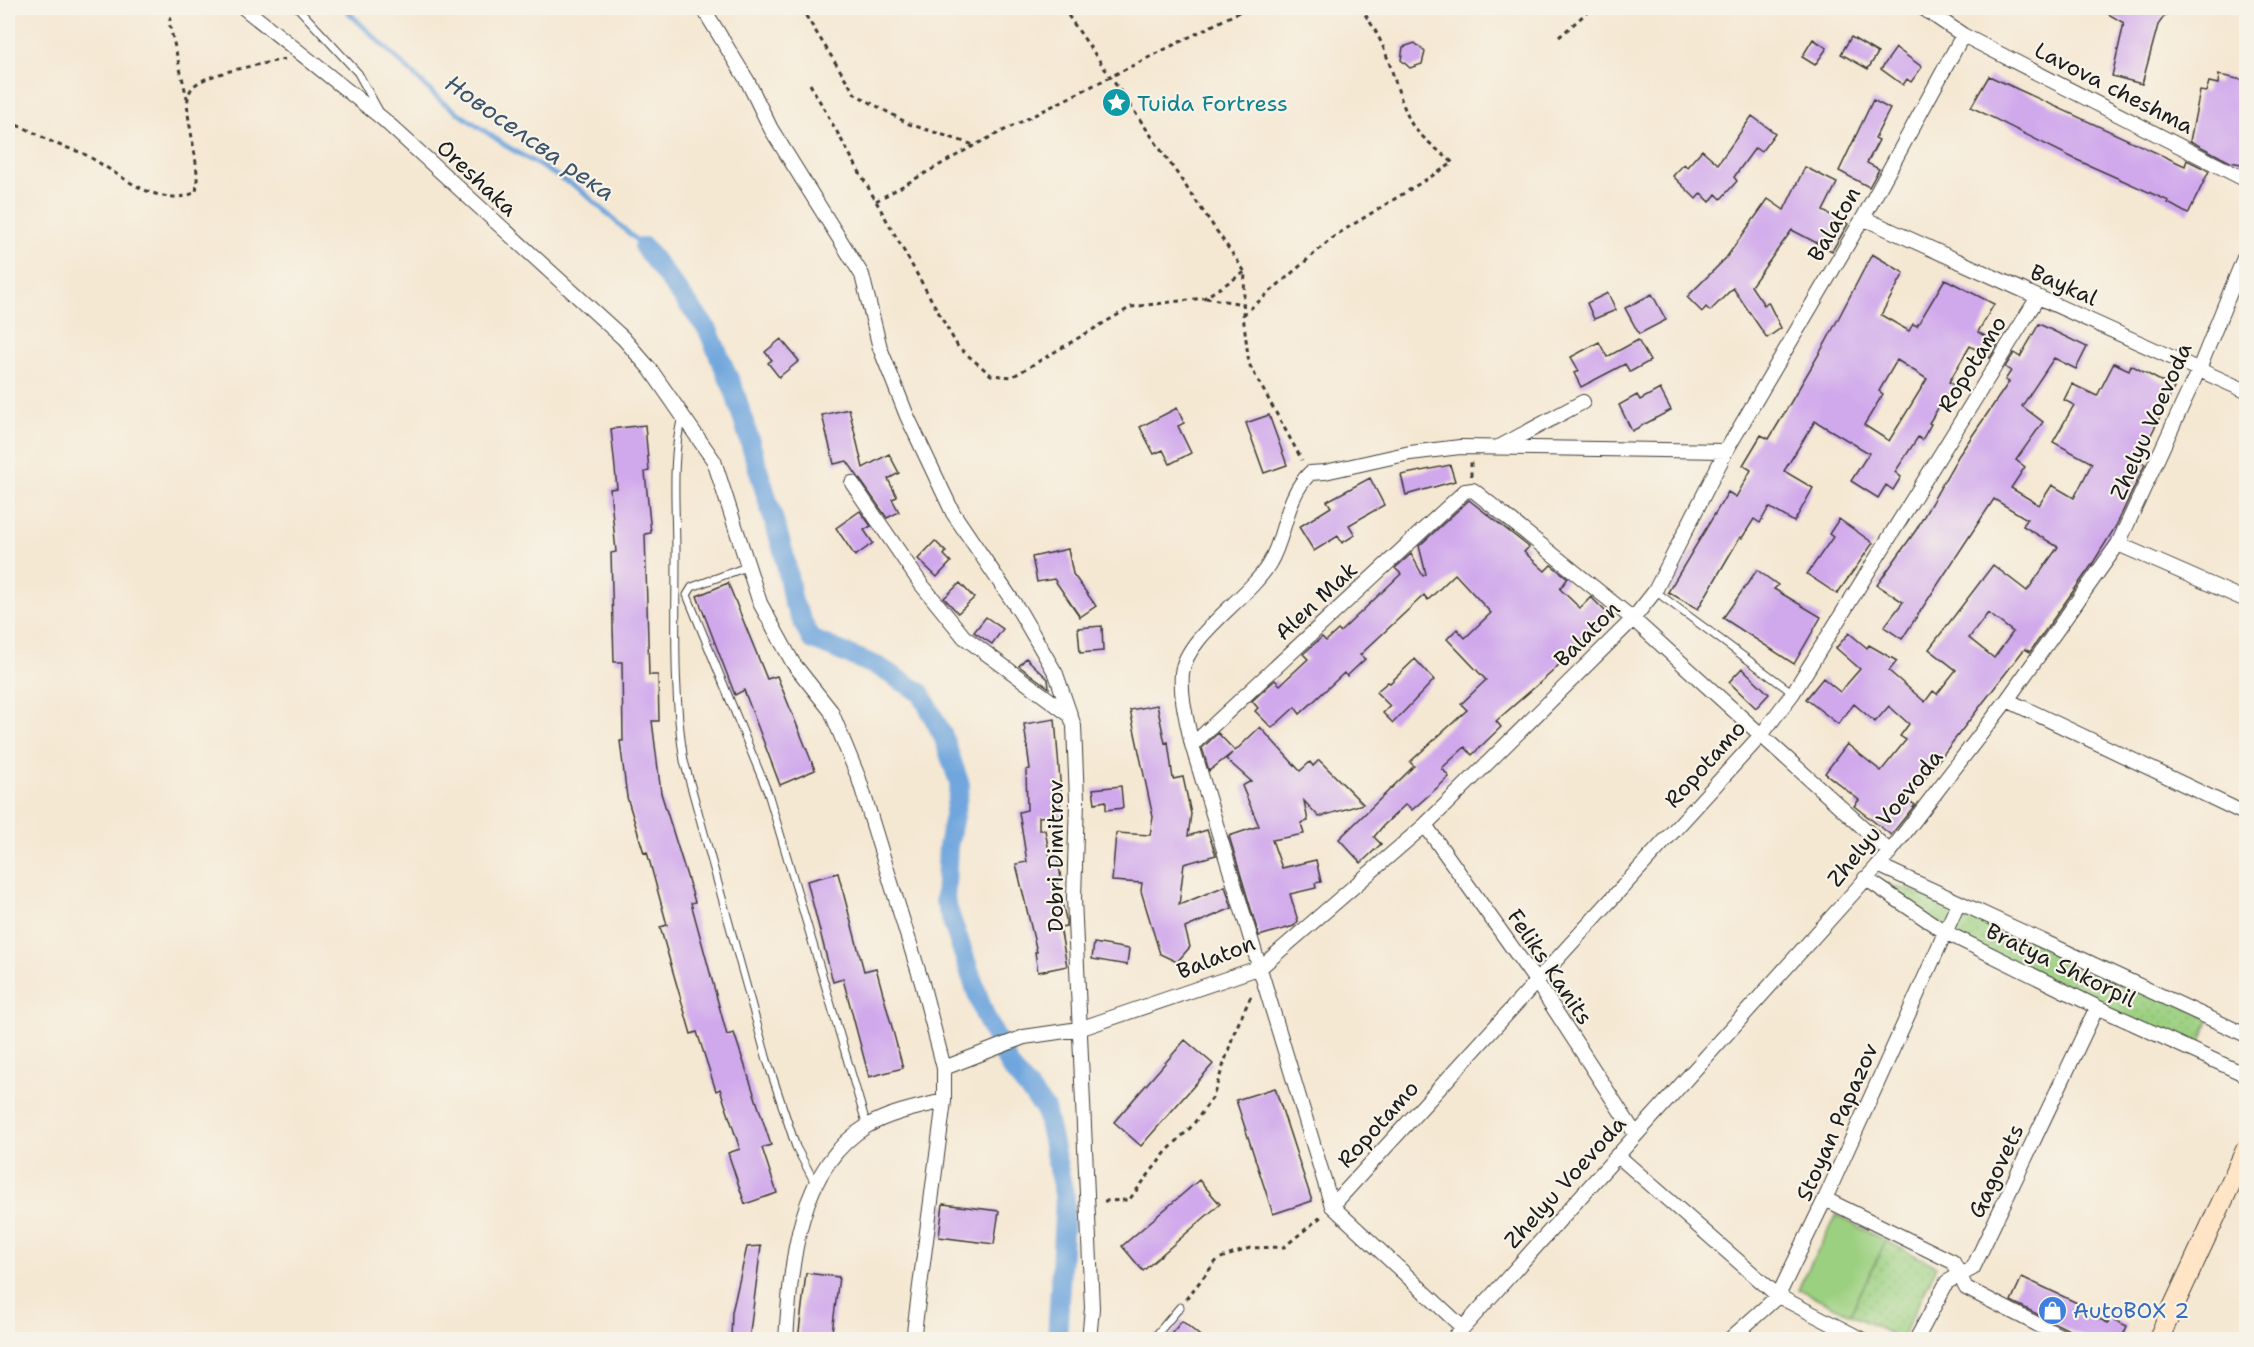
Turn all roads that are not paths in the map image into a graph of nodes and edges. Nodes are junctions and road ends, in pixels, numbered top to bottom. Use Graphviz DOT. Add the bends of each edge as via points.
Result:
graph roads {
  1 [pos="244,8"];
  2 [pos="298,8"];
  3 [pos="703,8"];
  4 [pos="1923,8"];
  5 [pos="1963,35"];
  6 [pos="383,119"];
  7 [pos="2247,180"];
  8 [pos="1863,218"];
  9 [pos="2247,253"];
  10 [pos="2038,297"];
  11 [pos="2199,369"];
  12 [pos="2247,391"];
  13 [pos="1583,402"];
  14 [pos="682,413"];
  15 [pos="1497,447"];
  16 [pos="1726,451"];
  17 [pos="852,483"];
  18 [pos="2118,544"];
  19 [pos="749,566"];
  20 [pos="1655,591"];
  21 [pos="2247,600"];
  22 [pos="1633,618"];
  23 [pos="1793,693"];
  24 [pos="2007,700"];
  25 [pos="1070,714"];
  26 [pos="1762,734"];
  27 [pos="1192,745"];
  28 [pos="2247,814"];
  29 [pos="1425,825"];
  30 [pos="1890,852"];
  31 [pos="1878,865"];
  32 [pos="1865,878"];
  33 [pos="1958,904"];
  34 [pos="1945,932"];
  35 [pos="1261,967"];
  36 [pos="1536,981"];
  37 [pos="2097,1007"];
  38 [pos="1079,1029"];
  39 [pos="2247,1035"];
  40 [pos="944,1068"];
  41 [pos="2247,1075"];
  42 [pos="944,1101"];
  43 [pos="867,1126"];
  44 [pos="1636,1135"];
  45 [pos="2247,1150"];
  46 [pos="1617,1155"];
  47 [pos="815,1183"];
  48 [pos="1825,1199"];
  49 [pos="1332,1206"];
  50 [pos="1960,1275"];
  51 [pos="1778,1296"];
  52 [pos="1180,1307"];
  53 [pos="1463,1328"];
  54 [pos="786,1340"];
  55 [pos="913,1340"];
  56 [pos="1089,1340"];
  57 [pos="1152,1340"];
  58 [pos="1452,1340"];
  59 [pos="1729,1340"];
  60 [pos="1863,1340"];
  61 [pos="1916,1340"];
  62 [pos="2068,1340"];
  63 [pos="2158,1340"];
  1 -- 6 [label="street, Oreshaka"];
  2 -- 6 [label="lane" via="358,73"];
  3 -- 25 [label="street, Dobri Dimitrov" via="771,129 862,275 880,348 907,416 953,513 1020,612 1056,674"];
  4 -- 5 [label="street, Lavova cheshma"];
  5 -- 7 [label="street, Lavova cheshma"];
  5 -- 8 [label="street, Balaton"];
  6 -- 14 [label="street, Oreshaka" via="622,338"];
  8 -- 10 [label="street, Baykal"];
  8 -- 16 [label="street, Balaton"];
  9 -- 11 [label="street, Zhelyu Voevoda"];
  10 -- 11 [label="street, Baykal"];
  10 -- 23 [label="street, Ropotamo"];
  11 -- 12 [label="street, Baykal"];
  11 -- 18 [label="street, Zhelyu Voevoda"];
  13 -- 15 [label="street"];
  14 -- 19 [label="street, Oreshaka" via="714,461"];
  14 -- 47 [label="lane" via="676,452 678,727 697,815 767,1060 796,1147"];
  15 -- 16 [label="street"];
  15 -- 27 [label="street" via="1410,453 1310,473 1292,497 1277,544 1260,577 1188,652 1182,671 1182,694"];
  16 -- 20 [label="street, Balaton"];
  17 -- 25 [label="street" via="921,584 964,637"];
  18 -- 21 [label="street"];
  18 -- 24 [label="street, Zhelyu Voevoda"];
  19 -- 40 [label="street, Oreshaka" via="760,603 793,663 831,711 859,778"];
  19 -- 43 [label="lane" via="692,587 687,595 768,793"];
  20 -- 22 [label="street, Balaton"];
  20 -- 23 [label="lane"];
  22 -- 26 [label="street"];
  22 -- 27 [label="street, Alen Mak" via="1470,489"];
  22 -- 29 [label="street, Balaton"];
  23 -- 26 [label="street, Ropotamo"];
  24 -- 28 [label="street"];
  24 -- 30 [label="street, Zhelyu Voevoda"];
  25 -- 38 [label="street, Dobri Dimitrov" via="1074,726 1077,800 1074,898"];
  26 -- 30 [label="street"];
  26 -- 36 [label="street, Ropotamo"];
  27 -- 35 [label="street"];
  29 -- 35 [label="street, Balaton"];
  29 -- 36 [label="street, Feliks Kanits"];
  30 -- 31 [label="street, Zhelyu Voevoda"];
  31 -- 32 [label="street, Zhelyu Voevoda"];
  31 -- 33 [label="street, Bratya Shkorpil"];
  32 -- 34 [label="street, Bratya Shkorpil"];
  32 -- 44 [label="street, Zhelyu Voevoda"];
  33 -- 34 [label="street, Stoyan Papazov"];
  33 -- 39 [label="street, Bratya Shkorpil"];
  34 -- 37 [label="street, Bratya Shkorpil"];
  34 -- 48 [label="street, Stoyan Papazov"];
  35 -- 38 [label="street, Balaton"];
  35 -- 49 [label="street"];
  36 -- 44 [label="street, Feliks Kanits"];
  36 -- 49 [label="street, Ropotamo"];
  37 -- 41 [label="street, Bratya Shkorpil"];
  37 -- 50 [label="street, Gagovets" via="1973,1268"];
  38 -- 40 [label="street, Balaton" via="1024,1037"];
  38 -- 56 [label="street, Dobri Dimitrov" via="1092,1308"];
  40 -- 42 [label="street, Oreshaka"];
  42 -- 43 [label="street" via="912,1108"];
  42 -- 55 [label="street"];
  43 -- 47 [label="street" via="845,1144"];
  44 -- 46 [label="street, Zhelyu Voevoda"];
  45 -- 63 [label="street"];
  46 -- 51 [label="street"];
  46 -- 53 [label="street, Zhelyu Voevoda"];
  47 -- 54 [label="street" via="791,1267"];
  48 -- 50 [label="street" via="1953,1262"];
  48 -- 51 [label="street, Stoyan Papazov"];
  49 -- 53 [label="street"];
  50 -- 61 [label="street, Gagovets" via="1947,1282"];
  50 -- 62 [label="street" via="1966,1288"];
  51 -- 59 [label="street, Stoyan Papazov"];
  51 -- 60 [label="street"];
  52 -- 57 [label="lane"];
  53 -- 58 [label="street, Zhelyu Voevoda"];
}
